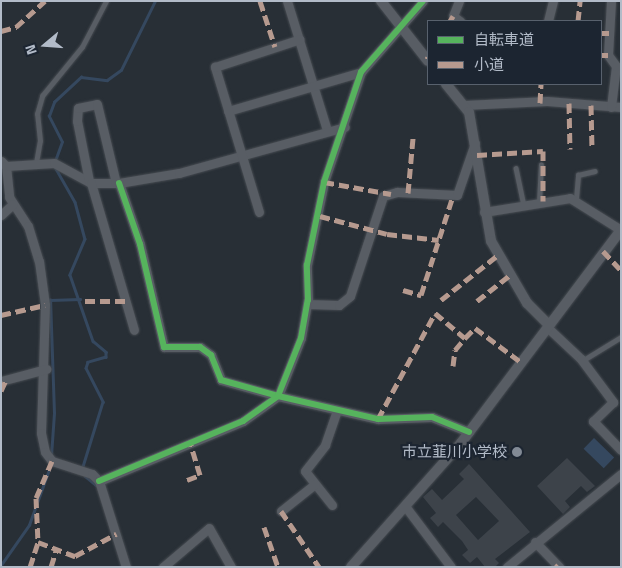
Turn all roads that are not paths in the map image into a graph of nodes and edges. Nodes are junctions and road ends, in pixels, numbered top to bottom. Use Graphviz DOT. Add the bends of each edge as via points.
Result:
graph roads {
  1 [pos="106,1"];
  2 [pos="287,1"];
  3 [pos="380,1"];
  4 [pos="423,1"];
  5 [pos="459,1"];
  6 [pos="553,1"];
  7 [pos="611,1"];
  8 [pos="459,20"];
  9 [pos="548,20"];
  10 [pos="400,26"];
  11 [pos="300,39"];
  12 [pos="427,60"];
  13 [pos="361,72"];
  14 [pos="314,85"];
  15 [pos="447,85"];
  16 [pos="464,105"];
  17 [pos="621,106"];
  18 [pos="611,107"];
  19 [pos="228,111"];
  20 [pos="345,127"];
  21 [pos="327,130"];
  22 [pos="475,143"];
  23 [pos="241,155"];
  24 [pos="4,163"];
  25 [pos="36,164"];
  26 [pos="541,165"];
  27 [pos="516,168"];
  28 [pos="595,171"];
  29 [pos="90,182"];
  30 [pos="118,183"];
  31 [pos="576,199"];
  32 [pos="539,202"];
  33 [pos="13,204"];
  34 [pos="524,206"];
  35 [pos="259,212"];
  36 [pos="484,212"];
  37 [pos="1,215"];
  38 [pos="621,230"];
  39 [pos="307,304"];
  40 [pos="548,326"];
  41 [pos="134,330"];
  42 [pos="621,337"];
  43 [pos="582,361"];
  44 [pos="46,369"];
  45 [pos="1,381"];
  46 [pos="278,396"];
  47 [pos="338,411"];
  48 [pos="469,432"];
  49 [pos="621,450"];
  50 [pos="621,474"];
  51 [pos="99,482"];
  52 [pos="315,484"];
  53 [pos="332,505"];
  54 [pos="405,506"];
  55 [pos="281,511"];
  56 [pos="536,542"];
  57 [pos="167,565"];
  58 [pos="126,567"];
  59 [pos="231,567"];
  60 [pos="351,567"];
  61 [pos="450,567"];
  62 [pos="507,567"];
  63 [pos="560,567"];
  1 -- 25 [label="lane" via="82,47 42,96 37,114 40,141"];
  2 -- 11 [label="street"];
  3 -- 10 [label="street"];
  4 -- 10 [label="street"];
  5 -- 8 [label="street" via="453,16"];
  6 -- 9 [label="street"];
  7 -- 18 [label="street" via="608,55 616,66"];
  10 -- 12 [label="street"];
  10 -- 13 [label="street"];
  11 -- 14 [label="street"];
  11 -- 19 [label="street" via="215,66"];
  13 -- 14 [label="street"];
  13 -- 20 [label="street"];
  14 -- 19 [label="street"];
  14 -- 21 [label="street"];
  15 -- 16 [label="street"];
  16 -- 18 [label="street" via="547,100"];
  16 -- 22 [label="street"];
  17 -- 18 [label="street"];
  19 -- 23 [label="street"];
  20 -- 21 [label="street"];
  20 -- 39 [label="street" via="324,182 307,265"];
  21 -- 23 [label="street"];
  22 -- 36 [label="street"];
  22 -- 39 [label="street" via="457,195 397,192 382,196 350,296 339,305"];
  23 -- 30 [label="street" via="179,173"];
  23 -- 35 [label="street"];
  24 -- 25 [label="street"];
  24 -- 33 [label="street"];
  25 -- 29 [label="street" via="62,165"];
  26 -- 32 [label="lane"];
  27 -- 34 [label="lane"];
  28 -- 31 [label="lane" via="578,175"];
  29 -- 30 [label="street"];
  29 -- 30 [label="street" via="77,121 78,108 97,104"];
  29 -- 41 [label="street"];
  30 -- 46 [label="street" via="140,244 164,347 200,347 211,355 221,380"];
  31 -- 32 [label="street"];
  31 -- 38 [label="street"];
  32 -- 34 [label="street"];
  33 -- 37 [label="street"];
  33 -- 44 [label="street" via="28,226 39,261"];
  34 -- 36 [label="street"];
  36 -- 40 [label="street" via="491,241 510,275 527,303"];
  38 -- 40 [label="street"];
  39 -- 46 [label="street" via="301,338"];
  40 -- 43 [label="street"];
  40 -- 48 [label="street"];
  42 -- 43 [label="lane"];
  43 -- 49 [label="street" via="613,402 593,421"];
  44 -- 45 [label="street"];
  44 -- 51 [label="street" via="41,433 45,452 52,461 92,474"];
  46 -- 47 [label="street"];
  46 -- 51 [label="street" via="243,420"];
  47 -- 48 [label="street" via="386,420 415,414"];
  47 -- 52 [label="street" via="325,445 305,471"];
  48 -- 54 [label="street"];
  50 -- 56 [label="street"];
  51 -- 58 [label="street"];
  52 -- 53 [label="street"];
  52 -- 55 [label="street"];
  54 -- 60 [label="street"];
  54 -- 61 [label="street"];
  56 -- 62 [label="street"];
  56 -- 63 [label="street"];
  57 -- 59 [label="street" via="209,528"];
}
